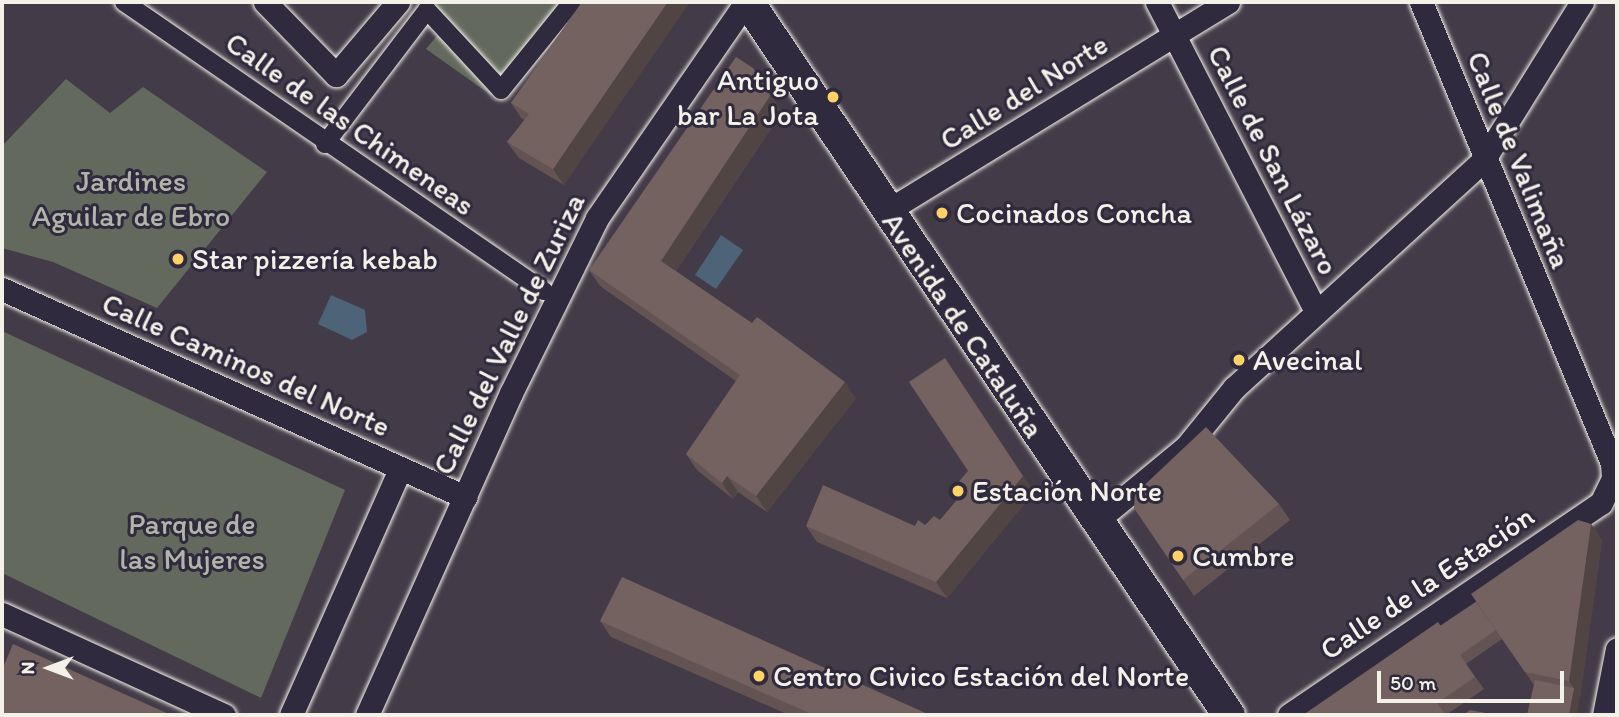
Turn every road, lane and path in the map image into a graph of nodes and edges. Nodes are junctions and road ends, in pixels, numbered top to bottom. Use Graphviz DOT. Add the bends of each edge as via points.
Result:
graph roads {
  1 [pos="124,2"];
  2 [pos="265,2"];
  3 [pos="398,2"];
  4 [pos="572,2"];
  5 [pos="747,2"];
  6 [pos="1157,2"];
  7 [pos="1228,2"];
  8 [pos="1421,2"];
  9 [pos="1582,2"];
  10 [pos="431,6"];
  11 [pos="1174,36"];
  12 [pos="326,144"];
  13 [pos="1483,161"];
  14 [pos="887,211"];
  15 [pos="2,289"];
  16 [pos="544,291"];
  17 [pos="1315,310"];
  18 [pos="1611,449"];
  19 [pos="400,469"];
  20 [pos="465,498"];
  21 [pos="1609,506"];
  22 [pos="1095,522"];
  23 [pos="2,614"];
  24 [pos="1617,649"];
  25 [pos="223,715"];
  26 [pos="291,715"];
  27 [pos="367,715"];
  28 [pos="1229,715"];
  29 [pos="1290,715"];
  30 [pos="1604,715"];
  1 -- 12 [label="street, Calle de las Chimeneas"];
  2 -- 3 [label="street" via="336,75"];
  4 -- 10 [label="street" via="501,90"];
  5 -- 14 [label="main road, Avenida de Cataluña"];
  5 -- 20 [label="street, Calle del Valle de Zuriza" via="597,218"];
  6 -- 11 [label="street, Calle de San Lázaro"];
  7 -- 11 [label="street, Calle del Norte"];
  8 -- 13 [label="street, Calle de Valimaña"];
  9 -- 13 [label="street"];
  10 -- 12 [label="street"];
  11 -- 14 [label="street, Calle del Norte"];
  11 -- 17 [label="street, Calle de San Lázaro"];
  12 -- 16 [label="street, Calle de las Chimeneas"];
  13 -- 17 [label="street" via="1338,296"];
  13 -- 18 [label="street, Calle de Valimaña"];
  14 -- 22 [label="main road, Avenida de Cataluña"];
  15 -- 19 [label="street, Calle Caminos del Norte"];
  17 -- 22 [label="street" via="1234,388 1186,447"];
  18 -- 21 [label="street, Calle de Valimaña"];
  19 -- 20 [label="street, Calle Caminos del Norte"];
  19 -- 26 [label="street"];
  20 -- 27 [label="street, Calle del Valle de Zuriza"];
  21 -- 29 [label="street, Calle de la Estación"];
  22 -- 28 [label="main road, Avenida de Cataluña"];
  23 -- 25 [label="street"];
  24 -- 30 [label="street"];
}
